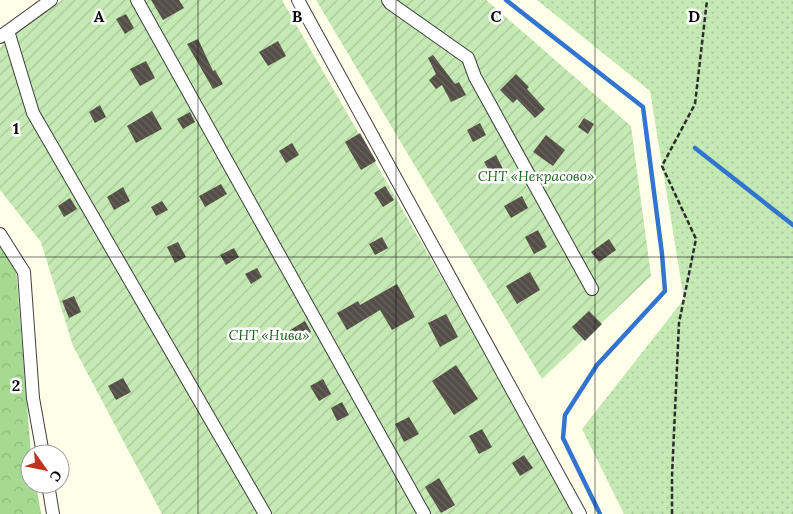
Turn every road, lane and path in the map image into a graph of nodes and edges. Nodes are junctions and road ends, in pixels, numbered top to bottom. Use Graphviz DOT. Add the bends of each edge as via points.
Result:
graph roads {
  1 [pos="50,0"];
  2 [pos="136,0"];
  3 [pos="298,0"];
  4 [pos="388,0"];
  5 [pos="707,0"];
  6 [pos="4,34"];
  7 [pos="0,234"];
  8 [pos="592,290"];
  9 [pos="41,444"];
  10 [pos="50,494"];
  11 [pos="54,514"];
  12 [pos="265,514"];
  13 [pos="424,514"];
  14 [pos="580,514"];
  15 [pos="672,514"];
  1 -- 6 [label="street"];
  2 -- 13 [label="street"];
  3 -- 14 [label="street"];
  4 -- 8 [label="street" via="468,58 475,77"];
  5 -- 15 [label="path" via="695,104 662,166 696,239 679,323"];
  6 -- 12 [label="street" via="33,113"];
  7 -- 9 [label="street" via="24,272 33,398"];
  10 -- 11 [label="street"];
}
